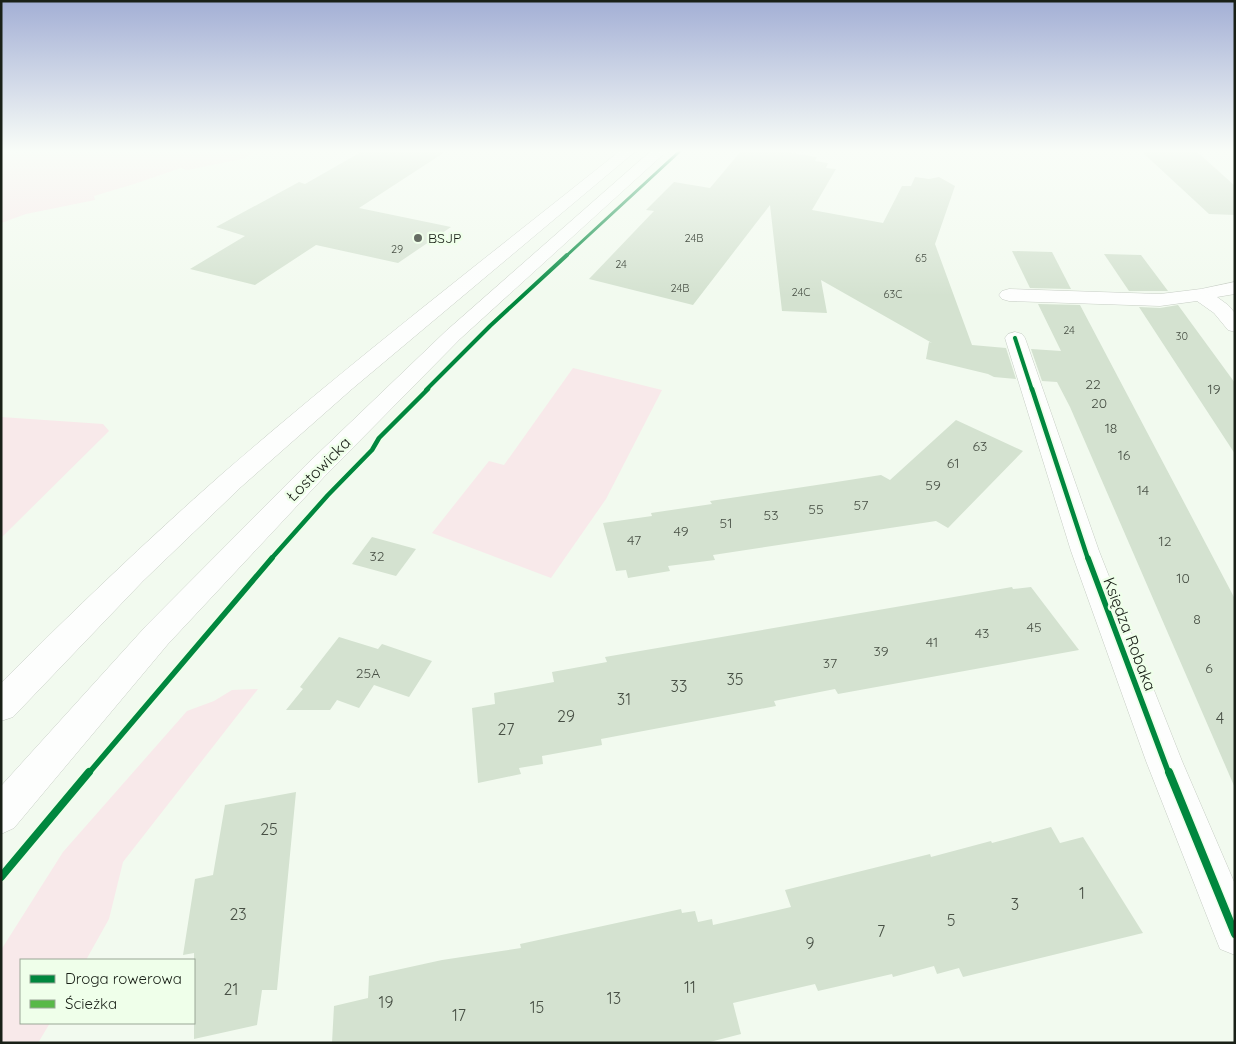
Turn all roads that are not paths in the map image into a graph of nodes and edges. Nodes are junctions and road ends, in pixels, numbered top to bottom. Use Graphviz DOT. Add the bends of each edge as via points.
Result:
graph roads {
  1 [pos="571,199"];
  2 [pos="606,199"];
  3 [pos="1235,288"];
  4 [pos="1009,295"];
  5 [pos="1201,295"];
  6 [pos="1235,326"];
  7 [pos="1015,338"];
  8 [pos="1,706"];
  9 [pos="1,815"];
  10 [pos="1235,934"];
  1 -- 8 [label="main road" via="349,381 178,529"];
  2 -- 9 [label="main road, Łostowicka" via="453,335 315,471 157,635"];
  3 -- 5 [label="main road"];
  4 -- 5 [label="main road" via="1160,300"];
  5 -- 6 [label="main road" via="1221,309"];
  7 -- 10 [label="main road, Księdza Robaka" via="1085,551 1164,761"];
}
